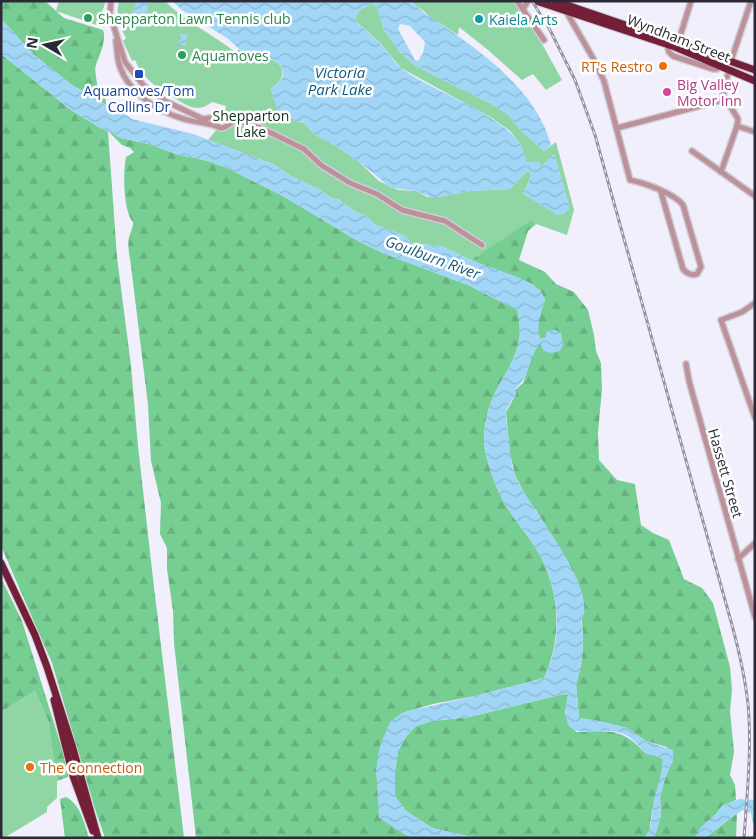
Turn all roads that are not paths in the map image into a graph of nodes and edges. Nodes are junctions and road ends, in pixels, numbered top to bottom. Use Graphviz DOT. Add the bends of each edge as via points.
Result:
graph roads {
  1 [pos="110,1"];
  2 [pos="517,1"];
  3 [pos="528,1"];
  4 [pos="536,1"];
  5 [pos="555,1"];
  6 [pos="691,1"];
  7 [pos="752,5"];
  8 [pos="565,6"];
  9 [pos="523,9"];
  10 [pos="114,28"];
  11 [pos="544,40"];
  12 [pos="678,42"];
  13 [pos="667,44"];
  14 [pos="685,50"];
  15 [pos="677,57"];
  16 [pos="731,62"];
  17 [pos="720,65"];
  18 [pos="729,70"];
  19 [pos="755,70"];
  20 [pos="755,81"];
  21 [pos="724,96"];
  22 [pos="219,117"];
  23 [pos="226,118"];
  24 [pos="235,121"];
  25 [pos="228,125"];
  26 [pos="218,126"];
  27 [pos="737,126"];
  28 [pos="617,128"];
  29 [pos="755,132"];
  30 [pos="692,150"];
  31 [pos="721,172"];
  32 [pos="661,192"];
  33 [pos="755,196"];
  34 [pos="482,245"];
  35 [pos="755,303"];
  36 [pos="686,364"];
  37 [pos="755,418"];
  38 [pos="755,543"];
  39 [pos="738,559"];
  40 [pos="1,563"];
  41 [pos="753,606"];
  42 [pos="755,617"];
  43 [pos="97,838"];
  1 -- 10 [label="street"];
  2 -- 9 [label="street"];
  3 -- 9 [label="street"];
  4 -- 8 [label="highway, Wyndham Street"];
  5 -- 8 [label="highway, Wyndham Street"];
  6 -- 12 [label="street"];
  7 -- 16 [label="street"];
  8 -- 12 [label="highway, Wyndham Street"];
  8 -- 13 [label="highway, Wyndham Street"];
  8 -- 28 [label="street" via="604,81"];
  9 -- 11 [label="street"];
  10 -- 22 [label="street" via="126,62 144,86 195,116 205,119"];
  10 -- 26 [label="street" via="120,68 136,90 168,113"];
  12 -- 16 [label="highway, Wyndham Street"];
  13 -- 14 [label="highway, Wyndham Street"];
  13 -- 15 [label="street" via="670,54"];
  14 -- 15 [label="street"];
  14 -- 17 [label="highway, Wyndham Street"];
  15 -- 17 [label="street" via="713,69"];
  16 -- 18 [label="highway"];
  16 -- 19 [label="highway, Wyndham Street"];
  17 -- 18 [label="highway, Wyndham Street"];
  18 -- 20 [label="highway, Wyndham Street"];
  18 -- 21 [label="street"];
  21 -- 27 [label="street" via="738,119"];
  21 -- 28 [label="street" via="719,101"];
  22 -- 23 [label="street"];
  22 -- 26 [label="street"];
  23 -- 24 [label="street"];
  23 -- 25 [label="street"];
  24 -- 25 [label="street"];
  24 -- 34 [label="street" via="259,127 301,148 350,183 377,194 402,210 441,219"];
  25 -- 26 [label="street"];
  27 -- 29 [label="street"];
  27 -- 31 [label="street"];
  28 -- 32 [label="street" via="630,180"];
  30 -- 31 [label="street"];
  31 -- 33 [label="street"];
  32 -- 32 [label="street" via="684,205 701,267 700,272 694,275 682,269"];
  35 -- 37 [label="street" via="721,320"];
  36 -- 39 [label="street, Hassett Street"];
  38 -- 39 [label="street"];
  39 -- 41 [label="street, Hassett Street"];
  40 -- 43 [label="highway" via="47,667 79,787"];
  41 -- 42 [label="street, Hassett Street"];
}
